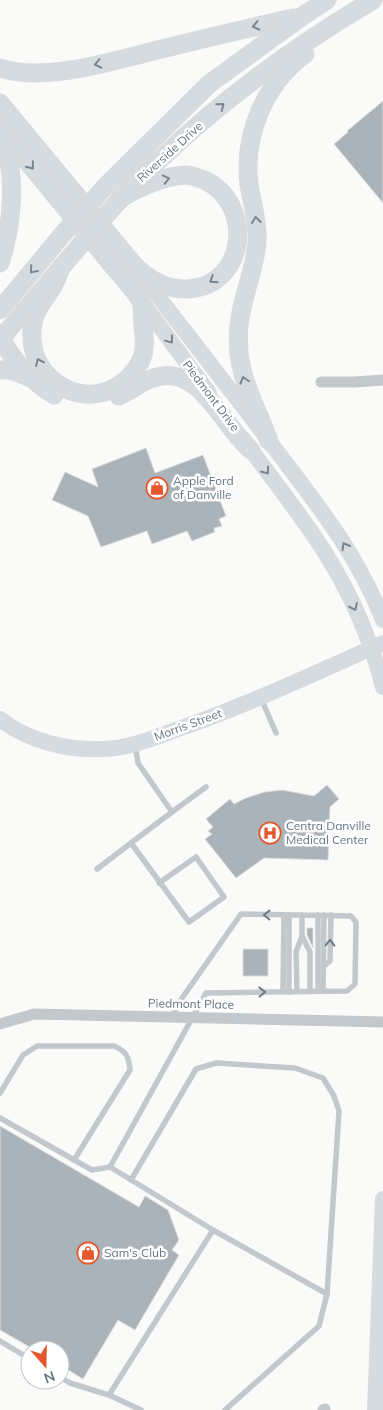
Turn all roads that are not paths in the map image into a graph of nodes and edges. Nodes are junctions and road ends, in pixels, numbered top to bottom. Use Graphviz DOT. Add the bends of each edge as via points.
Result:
graph roads {
  1 [pos="327,0"];
  2 [pos="373,0"];
  3 [pos="380,0"];
  4 [pos="304,15"];
  5 [pos="0,68"];
  6 [pos="0,103"];
  7 [pos="0,128"];
  8 [pos="0,136"];
  9 [pos="121,198"];
  10 [pos="129,259"];
  11 [pos="0,263"];
  12 [pos="61,267"];
  13 [pos="140,301"];
  14 [pos="2,309"];
  15 [pos="0,337"];
  16 [pos="0,370"];
  17 [pos="31,378"];
  18 [pos="383,380"];
  19 [pos="321,382"];
  20 [pos="269,441"];
  21 [pos="251,450"];
  22 [pos="383,620"];
  23 [pos="377,646"];
  24 [pos="383,687"];
  25 [pos="261,697"];
  26 [pos="0,719"];
  27 [pos="276,733"];
  28 [pos="135,745"];
  29 [pos="206,787"];
  30 [pos="172,812"];
  31 [pos="130,843"];
  32 [pos="97,869"];
  33 [pos="159,883"];
  34 [pos="286,915"];
  35 [pos="302,915"];
  36 [pos="321,915"];
  37 [pos="331,915"];
  38 [pos="302,936"];
  39 [pos="323,967"];
  40 [pos="297,991"];
  41 [pos="310,991"];
  42 [pos="320,991"];
  43 [pos="286,992"];
  44 [pos="172,1017"];
  45 [pos="193,1018"];
  46 [pos="383,1022"];
  47 [pos="0,1024"];
  48 [pos="0,1093"];
  49 [pos="0,1118"];
  50 [pos="74,1160"];
  51 [pos="110,1167"];
  52 [pos="131,1180"];
  53 [pos="383,1199"];
  54 [pos="213,1230"];
  55 [pos="327,1294"];
  56 [pos="0,1342"];
  57 [pos="20,1353"];
  58 [pos="70,1383"];
  59 [pos="108,1395"];
  60 [pos="141,1410"];
  61 [pos="225,1410"];
  62 [pos="375,1410"];
  1 -- 4 [label="main road, Riverside Drive"];
  9 -- 2 [label="main road, Riverside Drive, one-way" via="173,148 258,76"];
  20 -- 3 [label="main road, one-way" via="244,382 238,341 243,299 258,239 249,184 250,140 261,107 288,70"];
  4 -- 5 [label="main road, one-way" via="72,69 28,74"];
  4 -- 14 [label="main road, Riverside Drive, one-way" via="209,84 105,187"];
  6 -- 10 [label="main road, Piedmont Drive"];
  7 -- 13 [label="main road, Piedmont Drive, one-way"];
  8 -- 11 [label="main road" via="9,163 11,207 9,232"];
  9 -- 10 [label="main road, one-way" via="160,180 187,175 197,177 210,183 227,199 238,224 236,251 225,272 216,280 193,289 159,284 137,269"];
  9 -- 12 [label="main road, Riverside Drive"];
  10 -- 20 [label="main road, Piedmont Drive"];
  13 -- 12 [label="main road, one-way" via="144,350 132,374 104,392 76,393 65,389 54,383 39,364 32,333 37,311"];
  12 -- 15 [label="main road, Riverside Drive"];
  13 -- 21 [label="main road, Piedmont Drive, one-way"];
  15 -- 17 [label="main road"];
  16 -- 17 [label="main road"];
  17 -- 21 [label="main road" via="58,397 83,404 108,401 151,378 172,374 180,376 203,392"];
  18 -- 19 [label="street"];
  22 -- 20 [label="main road, Piedmont Drive, one-way" via="367,582 336,530"];
  21 -- 23 [label="main road, Piedmont Drive, one-way" via="324,551"];
  23 -- 24 [label="main road, Piedmont Drive"];
  23 -- 25 [label="main road, Morris Street"];
  25 -- 27 [label="lane"];
  25 -- 28 [label="main road, Morris Street"];
  26 -- 28 [label="main road, Morris Street" via="10,727 44,741 75,748"];
  28 -- 30 [label="lane" via="138,763"];
  29 -- 30 [label="lane"];
  30 -- 31 [label="lane"];
  31 -- 32 [label="lane"];
  31 -- 33 [label="lane"];
  33 -- 33 [label="lane" via="189,922 224,897 196,858"];
  34 -- 35 [label="lane"];
  34 -- 43 [label="lane"];
  34 -- 44 [label="lane, one-way" via="241,914"];
  35 -- 36 [label="lane"];
  35 -- 38 [label="lane"];
  36 -- 37 [label="lane"];
  36 -- 39 [label="lane"];
  36 -- 42 [label="lane"];
  39 -- 37 [label="lane, one-way" via="330,961"];
  37 -- 42 [label="lane" via="351,916 356,922 355,984 347,991"];
  38 -- 40 [label="lane" via="296,952"];
  38 -- 41 [label="lane" via="310,952"];
  39 -- 42 [label="lane"];
  40 -- 41 [label="lane"];
  40 -- 43 [label="lane"];
  41 -- 42 [label="lane"];
  45 -- 43 [label="lane, one-way" via="206,993"];
  44 -- 45 [label="street, Piedmont Place"];
  44 -- 47 [label="street, Piedmont Place" via="34,1014"];
  45 -- 46 [label="street, Piedmont Place"];
  45 -- 51 [label="lane"];
  48 -- 50 [label="lane" via="23,1055 37,1046 114,1046 122,1050 129,1058 130,1070"];
  49 -- 50 [label="lane"];
  50 -- 51 [label="lane" via="92,1170"];
  51 -- 52 [label="lane"];
  52 -- 54 [label="lane"];
  52 -- 55 [label="lane" via="196,1069 216,1063 274,1066 294,1068 323,1078 339,1111"];
  53 -- 62 [label="main road"];
  54 -- 55 [label="lane"];
  54 -- 59 [label="lane"];
  55 -- 61 [label="lane" via="319,1326"];
  56 -- 57 [label="lane"];
  58 -- 59 [label="lane"];
  59 -- 60 [label="lane"];
}
